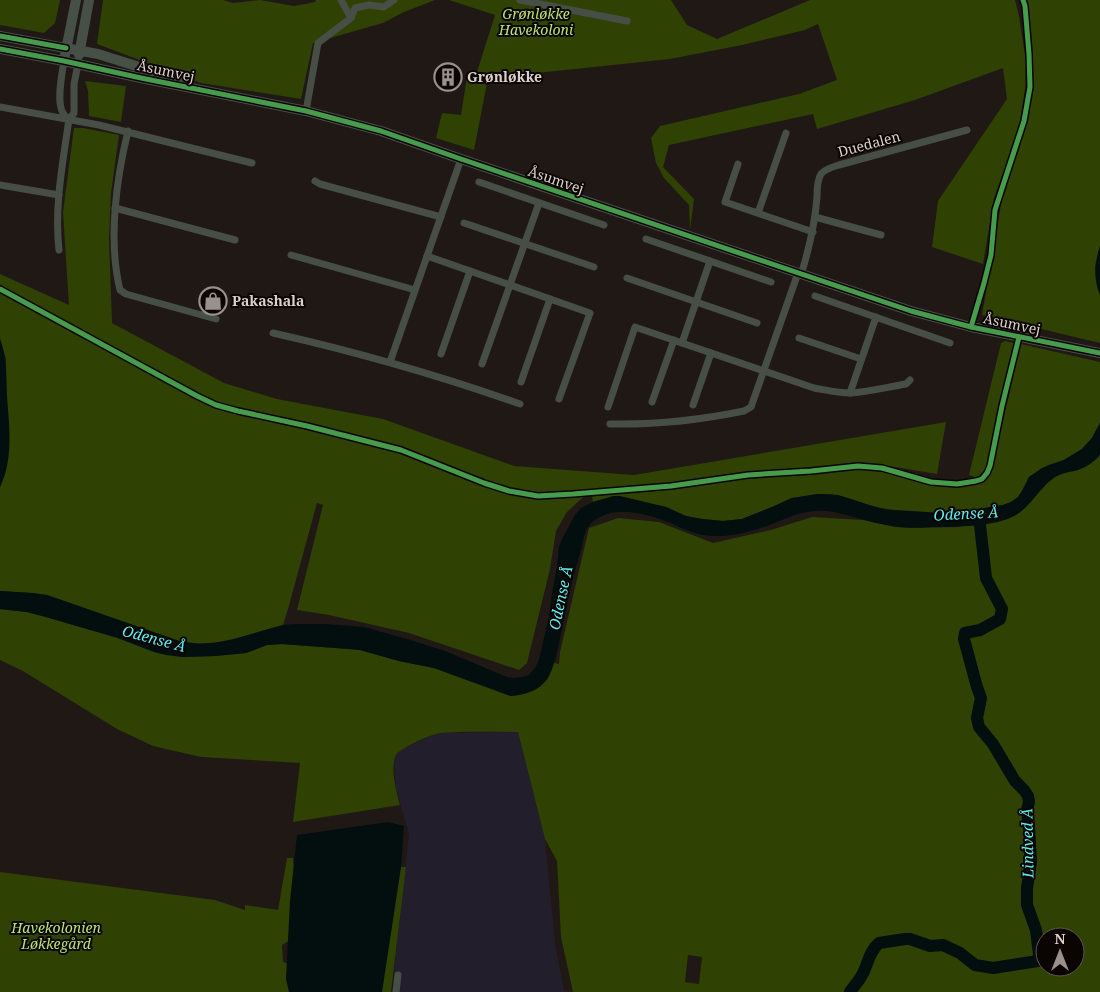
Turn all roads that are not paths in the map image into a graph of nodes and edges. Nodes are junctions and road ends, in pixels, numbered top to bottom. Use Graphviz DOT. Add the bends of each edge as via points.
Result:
graph roads {
  1 [pos="76,0"];
  2 [pos="89,0"];
  3 [pos="341,0"];
  4 [pos="394,0"];
  5 [pos="520,0"];
  6 [pos="351,18"];
  7 [pos="627,21"];
  8 [pos="0,36"];
  9 [pos="66,48"];
  10 [pos="0,49"];
  11 [pos="80,51"];
  12 [pos="64,61"];
  13 [pos="78,64"];
  14 [pos="218,93"];
  15 [pos="0,107"];
  16 [pos="306,111"];
  17 [pos="69,119"];
  18 [pos="968,130"];
  19 [pos="128,132"];
  20 [pos="786,133"];
  21 [pos="461,159"];
  22 [pos="252,163"];
  23 [pos="738,164"];
  24 [pos="315,181"];
  25 [pos="479,182"];
  26 [pos="0,185"];
  27 [pos="59,195"];
  28 [pos="539,203"];
  29 [pos="115,208"];
  30 [pos="758,214"];
  31 [pos="441,217"];
  32 [pos="815,217"];
  33 [pos="464,223"];
  34 [pos="604,225"];
  35 [pos="813,232"];
  36 [pos="881,235"];
  37 [pos="646,239"];
  38 [pos="235,240"];
  39 [pos="525,244"];
  40 [pos="60,250"];
  41 [pos="291,255"];
  42 [pos="427,256"];
  43 [pos="710,261"];
  44 [pos="594,267"];
  45 [pos="470,271"];
  46 [pos="800,274"];
  47 [pos="627,278"];
  48 [pos="771,282"];
  49 [pos="510,285"];
  50 [pos="415,290"];
  51 [pos="815,296"];
  52 [pos="550,299"];
  53 [pos="696,302"];
  54 [pos="216,318"];
  55 [pos="876,318"];
  56 [pos="757,323"];
  57 [pos="273,333"];
  58 [pos="799,338"];
  59 [pos="674,340"];
  60 [pos="682,343"];
  61 [pos="950,343"];
  62 [pos="711,353"];
  63 [pos="1100,353"];
  64 [pos="441,354"];
  65 [pos="861,359"];
  66 [pos="390,362"];
  67 [pos="482,364"];
  68 [pos="764,371"];
  69 [pos="910,380"];
  70 [pos="521,382"];
  71 [pos="850,393"];
  72 [pos="560,399"];
  73 [pos="652,402"];
  74 [pos="520,404"];
  75 [pos="694,405"];
  76 [pos="608,407"];
  77 [pos="610,424"];
  78 [pos="398,975"];
  79 [pos="396,992"];
  1 -- 9 [label="street"];
  2 -- 11 [label="street"];
  3 -- 6 [label="street"];
  4 -- 6 [label="street" via="384,7 369,5 355,8"];
  5 -- 7 [label="street"];
  6 -- 16 [label="street" via="318,43"];
  8 -- 9 [label="street, Åsumvej"];
  9 -- 11 [label="street, Åsumvej"];
  9 -- 12 [label="street"];
  10 -- 12 [label="street, Åsumvej"];
  11 -- 13 [label="street"];
  11 -- 14 [label="street, Åsumvej" via="145,68"];
  12 -- 13 [label="street, Åsumvej"];
  12 -- 17 [label="street" via="60,81 61,107"];
  13 -- 14 [label="street, Åsumvej"];
  13 -- 17 [label="street" via="74,113"];
  14 -- 16 [label="street, Åsumvej"];
  15 -- 17 [label="street"];
  16 -- 21 [label="street, Åsumvej" via="381,131"];
  17 -- 19 [label="street"];
  17 -- 27 [label="street"];
  18 -- 32 [label="street, Duedalen" via="826,170 818,182"];
  19 -- 22 [label="street"];
  19 -- 29 [label="street"];
  20 -- 30 [label="street"];
  21 -- 31 [label="street"];
  21 -- 46 [label="street, Åsumvej"];
  23 -- 30 [label="street" via="725,202"];
  24 -- 31 [label="street"];
  25 -- 28 [label="street, Åsumvej"];
  26 -- 27 [label="street"];
  27 -- 40 [label="street" via="57,232"];
  28 -- 34 [label="street, Åsumvej"];
  28 -- 39 [label="street, Åsumvej"];
  29 -- 38 [label="street"];
  29 -- 54 [label="street" via="115,250 120,290"];
  30 -- 35 [label="street"];
  31 -- 42 [label="street"];
  32 -- 35 [label="street, Duedalen"];
  32 -- 36 [label="street"];
  33 -- 39 [label="street"];
  35 -- 46 [label="street, Duedalen"];
  37 -- 43 [label="street"];
  39 -- 44 [label="street"];
  39 -- 49 [label="street, Åsumvej"];
  41 -- 50 [label="street"];
  42 -- 45 [label="street"];
  42 -- 50 [label="street"];
  43 -- 48 [label="street"];
  43 -- 53 [label="street"];
  45 -- 49 [label="street"];
  45 -- 64 [label="street"];
  46 -- 63 [label="street, Åsumvej" via="934,318"];
  46 -- 68 [label="street"];
  47 -- 53 [label="street"];
  49 -- 52 [label="street"];
  49 -- 67 [label="street, Åsumvej"];
  50 -- 66 [label="street"];
  51 -- 55 [label="street"];
  52 -- 70 [label="street"];
  52 -- 72 [label="street" via="590,312"];
  53 -- 56 [label="street"];
  53 -- 60 [label="street"];
  55 -- 61 [label="street"];
  55 -- 65 [label="street"];
  57 -- 66 [label="street"];
  58 -- 65 [label="street"];
  59 -- 60 [label="street"];
  59 -- 73 [label="street"];
  59 -- 76 [label="street" via="636,327"];
  60 -- 62 [label="street"];
  62 -- 68 [label="street"];
  62 -- 75 [label="street"];
  65 -- 71 [label="street"];
  66 -- 74 [label="street"];
  68 -- 71 [label="street" via="814,388"];
  68 -- 77 [label="street" via="749,409 692,420"];
  69 -- 71 [label="street" via="906,384"];
  78 -- 79 [label="street"];
}
